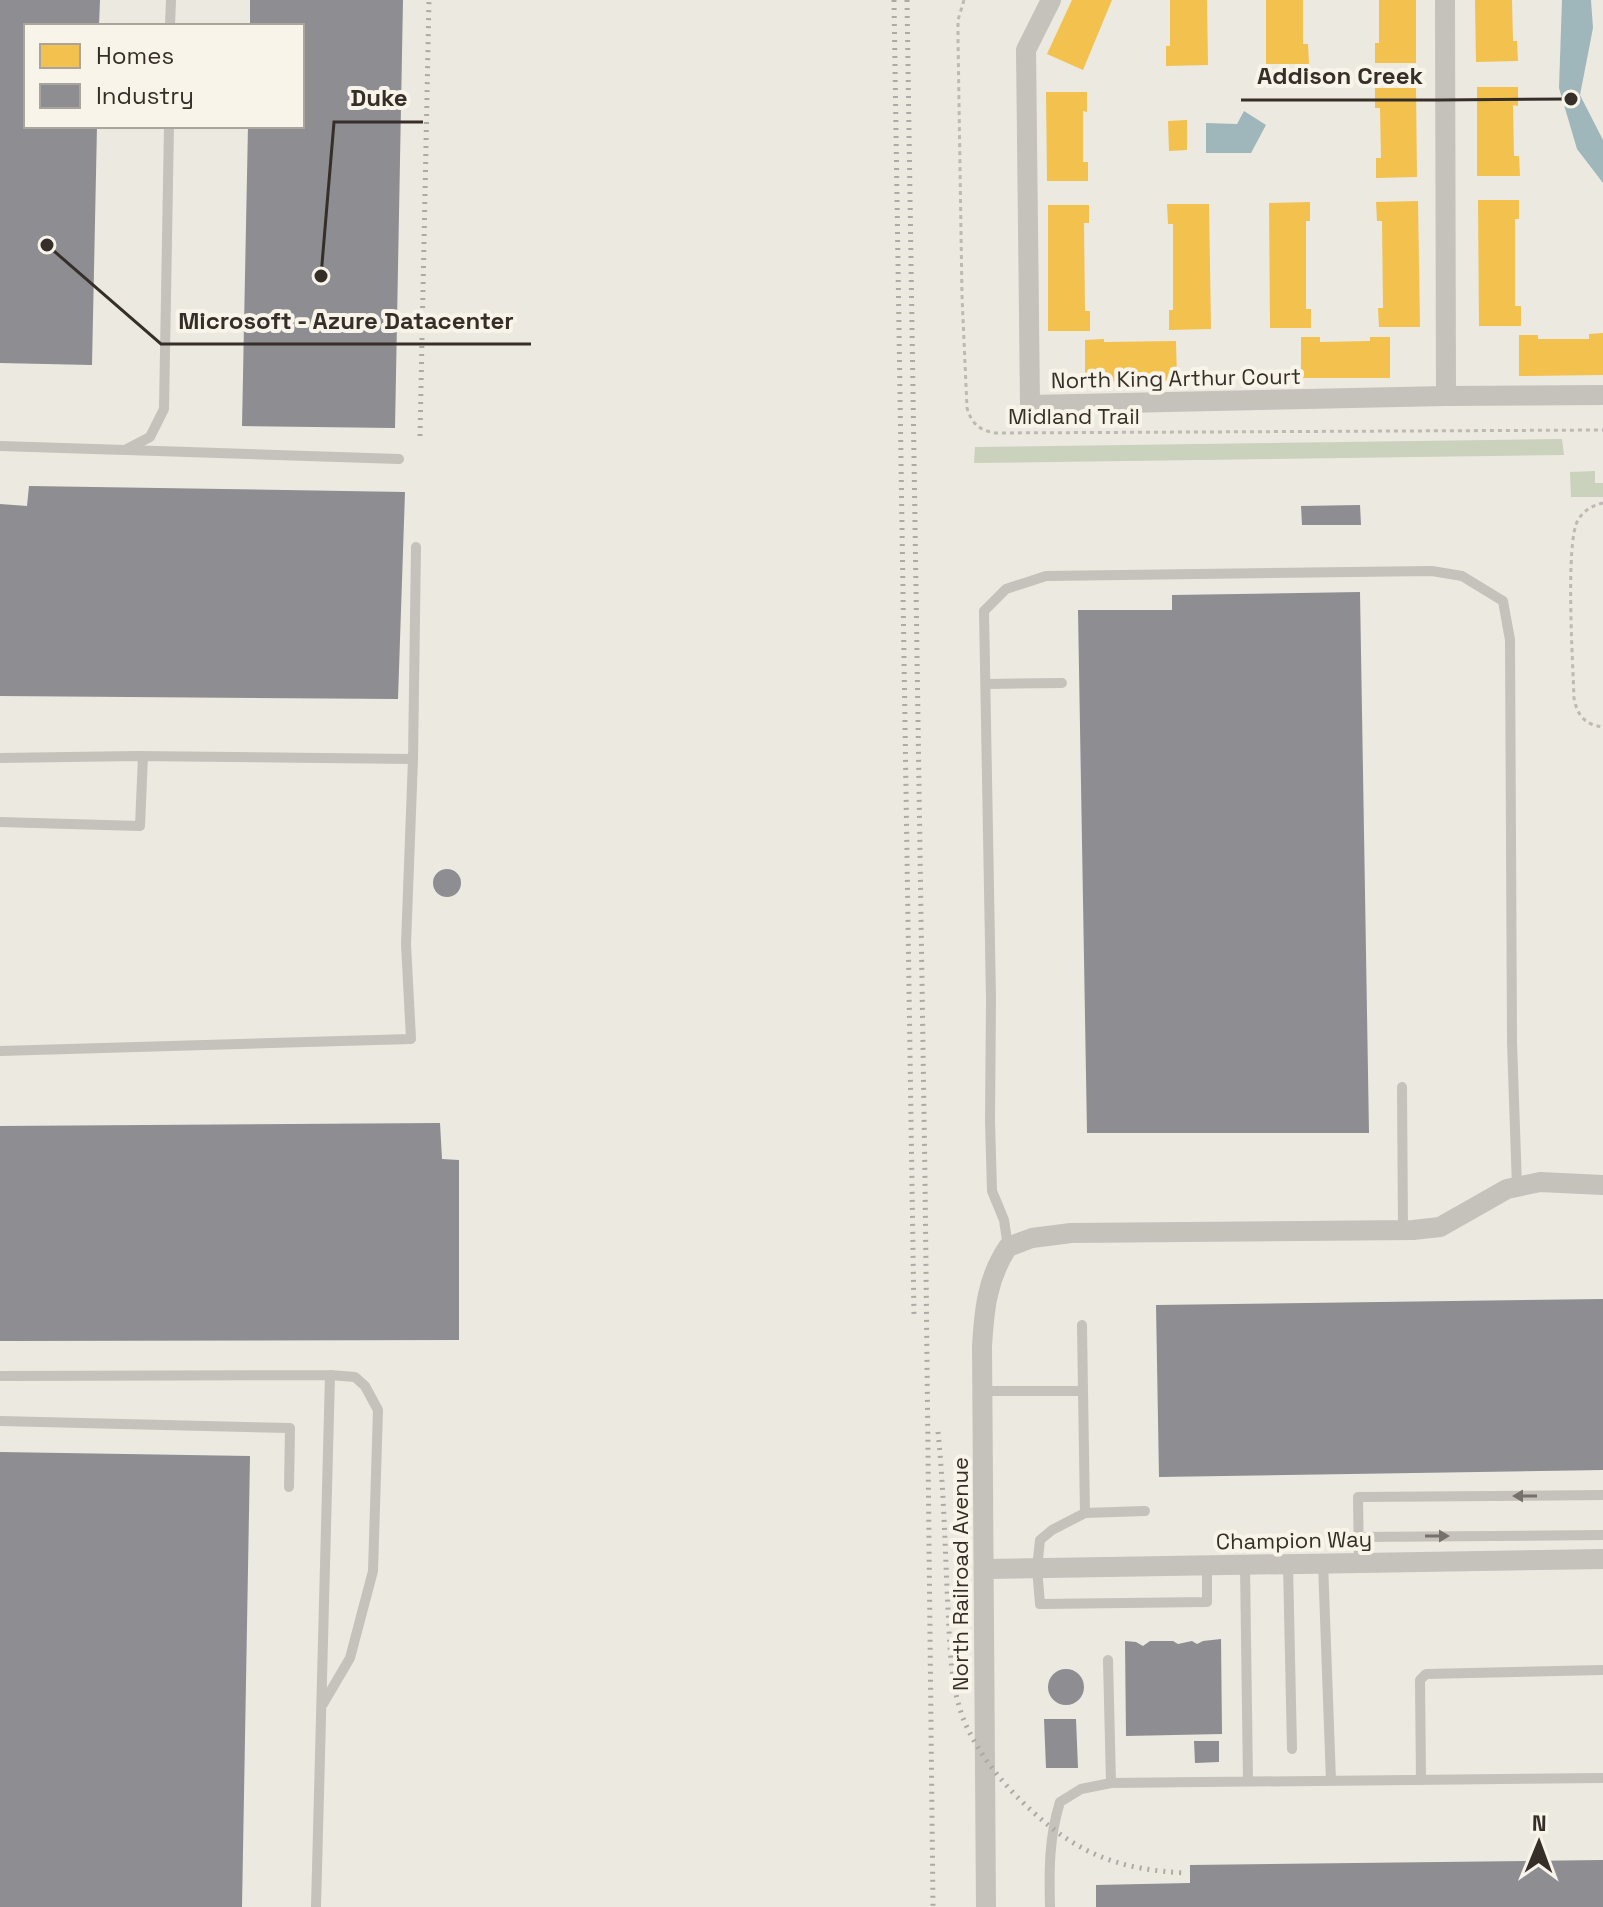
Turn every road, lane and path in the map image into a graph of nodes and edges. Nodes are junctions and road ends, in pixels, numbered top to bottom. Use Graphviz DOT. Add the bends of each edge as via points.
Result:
graph roads {
  1 [pos="171,0"];
  2 [pos="964,0"];
  3 [pos="1038,0"];
  4 [pos="1051,0"];
  5 [pos="1445,0"];
  6 [pos="170,24"];
  7 [pos="1039,24"];
  8 [pos="169,128"];
  9 [pos="1603,395"];
  10 [pos="1446,396"];
  11 [pos="1603,430"];
  12 [pos="0,446"];
  13 [pos="125,450"];
  14 [pos="399,459"];
  15 [pos="1603,503"];
  16 [pos="416,547"];
  17 [pos="1062,683"];
  18 [pos="986,684"];
  19 [pos="1603,727"];
  20 [pos="143,756"];
  21 [pos="0,758"];
  22 [pos="413,759"];
  23 [pos="0,822"];
  24 [pos="0,1051"];
  25 [pos="1402,1087"];
  26 [pos="1603,1185"];
  27 [pos="1517,1187"];
  28 [pos="1403,1230"];
  29 [pos="1008,1247"];
  30 [pos="1082,1325"];
  31 [pos="330,1375"];
  32 [pos="0,1376"];
  33 [pos="983,1391"];
  34 [pos="1083,1391"];
  35 [pos="0,1421"];
  36 [pos="289,1487"];
  37 [pos="1603,1495"];
  38 [pos="1145,1511"];
  39 [pos="1085,1513"];
  40 [pos="1603,1535"];
  41 [pos="1359,1537"];
  42 [pos="1603,1559"];
  43 [pos="1323,1563"];
  44 [pos="1359,1563"];
  45 [pos="1288,1564"];
  46 [pos="1207,1565"];
  47 [pos="1245,1565"];
  48 [pos="1037,1568"];
  49 [pos="985,1569"];
  50 [pos="1108,1660"];
  51 [pos="1603,1670"];
  52 [pos="321,1707"];
  53 [pos="1292,1749"];
  54 [pos="1603,1778"];
  55 [pos="1421,1780"];
  56 [pos="1248,1781"];
  57 [pos="1331,1781"];
  58 [pos="1111,1783"];
  59 [pos="316,1907"];
  60 [pos="986,1907"];
  61 [pos="1050,1907"];
  1 -- 6 [label="lane"];
  2 -- 11 [label="path, Midland Trail" via="958,20 962,296 967,408 983,431"];
  3 -- 7 [label="street"];
  4 -- 7 [label="street, North King Arthur Court"];
  5 -- 10 [label="street"];
  7 -- 10 [label="street, North King Arthur Court" via="1026,50 1030,405"];
  8 -- 13 [label="lane" via="164,409 150,437"];
  9 -- 10 [label="street, North King Arthur Court"];
  12 -- 13 [label="lane"];
  13 -- 14 [label="lane"];
  15 -- 19 [label="path" via="1585,511 1577,522 1572,550 1574,698 1579,715"];
  16 -- 22 [label="lane"];
  17 -- 18 [label="lane"];
  18 -- 27 [label="lane" via="984,611 1006,589 1046,576 1432,571 1462,576 1503,601 1510,640"];
  18 -- 29 [label="lane" via="992,1191"];
  20 -- 21 [label="lane"];
  20 -- 22 [label="lane"];
  20 -- 23 [label="lane" via="140,826"];
  22 -- 24 [label="lane" via="406,944 411,1039"];
  25 -- 28 [label="lane"];
  26 -- 27 [label="street" via="1540,1182"];
  27 -- 28 [label="street" via="1440,1227"];
  28 -- 29 [label="street" via="1071,1233"];
  29 -- 33 [label="street, North Railroad Avenue" via="991,1279 983,1317"];
  30 -- 34 [label="lane"];
  31 -- 32 [label="lane"];
  31 -- 52 [label="lane"];
  31 -- 52 [label="lane" via="355,1377 378,1410 373,1571 350,1658"];
  33 -- 34 [label="lane"];
  33 -- 49 [label="street, North Railroad Avenue"];
  34 -- 39 [label="lane"];
  35 -- 36 [label="lane" via="290,1428"];
  37 -- 41 [label="lane, one-way" via="1358,1497"];
  38 -- 39 [label="lane"];
  39 -- 48 [label="lane" via="1040,1540"];
  41 -- 40 [label="lane, one-way"];
  41 -- 44 [label="lane"];
  42 -- 44 [label="street, Champion Way"];
  43 -- 44 [label="street, Champion Way"];
  43 -- 45 [label="street, Champion Way"];
  43 -- 57 [label="lane"];
  45 -- 47 [label="street, Champion Way"];
  45 -- 53 [label="lane"];
  46 -- 47 [label="street, Champion Way"];
  46 -- 48 [label="street, Champion Way"];
  46 -- 48 [label="lane" via="1207,1602 1040,1604"];
  47 -- 56 [label="lane"];
  48 -- 49 [label="street, Champion Way"];
  49 -- 60 [label="street, North Railroad Avenue"];
  50 -- 58 [label="lane"];
  51 -- 55 [label="lane" via="1426,1674 1420,1680"];
  52 -- 59 [label="lane"];
  54 -- 55 [label="lane"];
  55 -- 57 [label="lane"];
  56 -- 57 [label="lane"];
  56 -- 58 [label="lane"];
  58 -- 61 [label="lane" via="1081,1789 1060,1802 1051,1829"];
}
